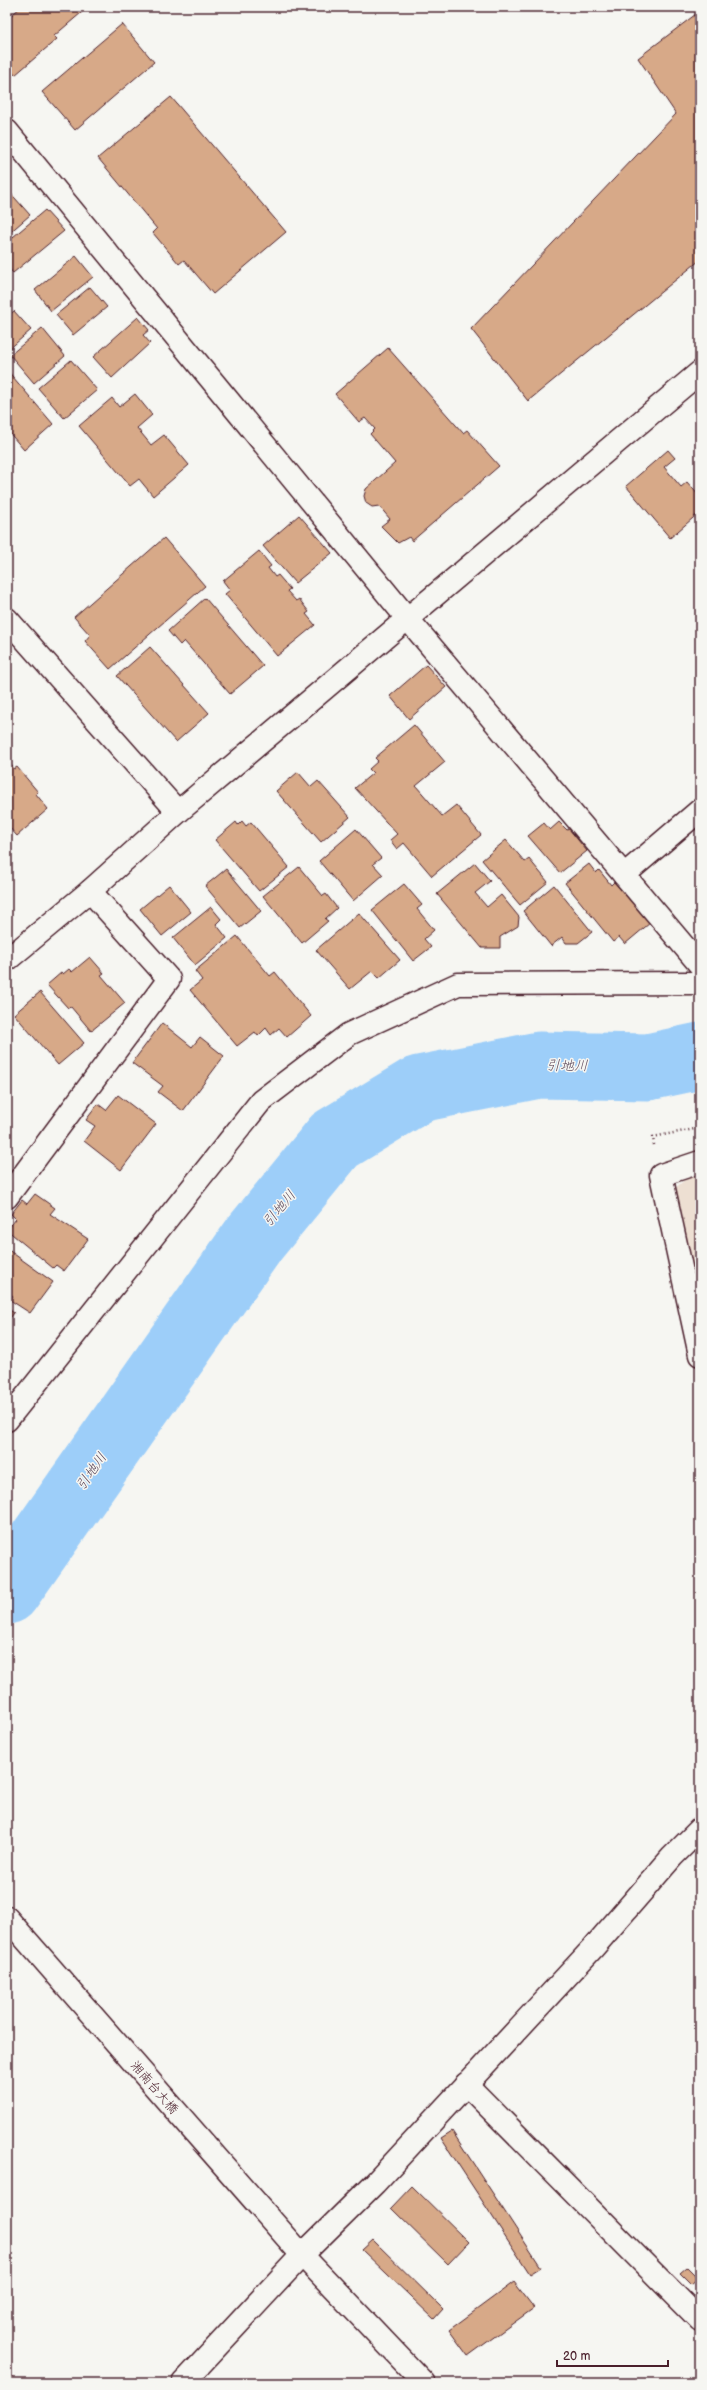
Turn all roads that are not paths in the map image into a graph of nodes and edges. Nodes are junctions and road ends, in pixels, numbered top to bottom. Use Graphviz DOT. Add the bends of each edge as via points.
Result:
graph roads {
  1 [pos="10,140"];
  2 [pos="700,372"];
  3 [pos="408,618"];
  4 [pos="7,619"];
  5 [pos="700,810"];
  6 [pos="178,812"];
  7 [pos="624,875"];
  8 [pos="90,891"];
  9 [pos="7,960"];
  10 [pos="700,965"];
  11 [pos="700,983"];
  12 [pos="700,1162"];
  13 [pos="7,1197"];
  14 [pos="700,1355"];
  15 [pos="7,1420"];
  16 [pos="700,1829"];
  17 [pos="7,1918"];
  18 [pos="466,2084"];
  19 [pos="302,2255"];
  20 [pos="700,2320"];
  21 [pos="183,2383"];
  22 [pos="424,2383"];
  1 -- 3 [label="street"];
  2 -- 3 [label="street"];
  3 -- 6 [label="street"];
  3 -- 7 [label="street"];
  4 -- 6 [label="street"];
  5 -- 7 [label="street"];
  6 -- 8 [label="street"];
  7 -- 10 [label="street"];
  8 -- 9 [label="street"];
  8 -- 13 [label="street" via="169,980"];
  11 -- 15 [label="street" via="458,984 349,1034 261,1101"];
  12 -- 14 [label="street" via="661,1175"];
  16 -- 18 [label="street"];
  17 -- 19 [label="street, 湘南台大橋"];
  18 -- 19 [label="street" via="375,2183"];
  18 -- 20 [label="street"];
  19 -- 21 [label="street"];
  19 -- 22 [label="street, 湘南台大橋"];
}
